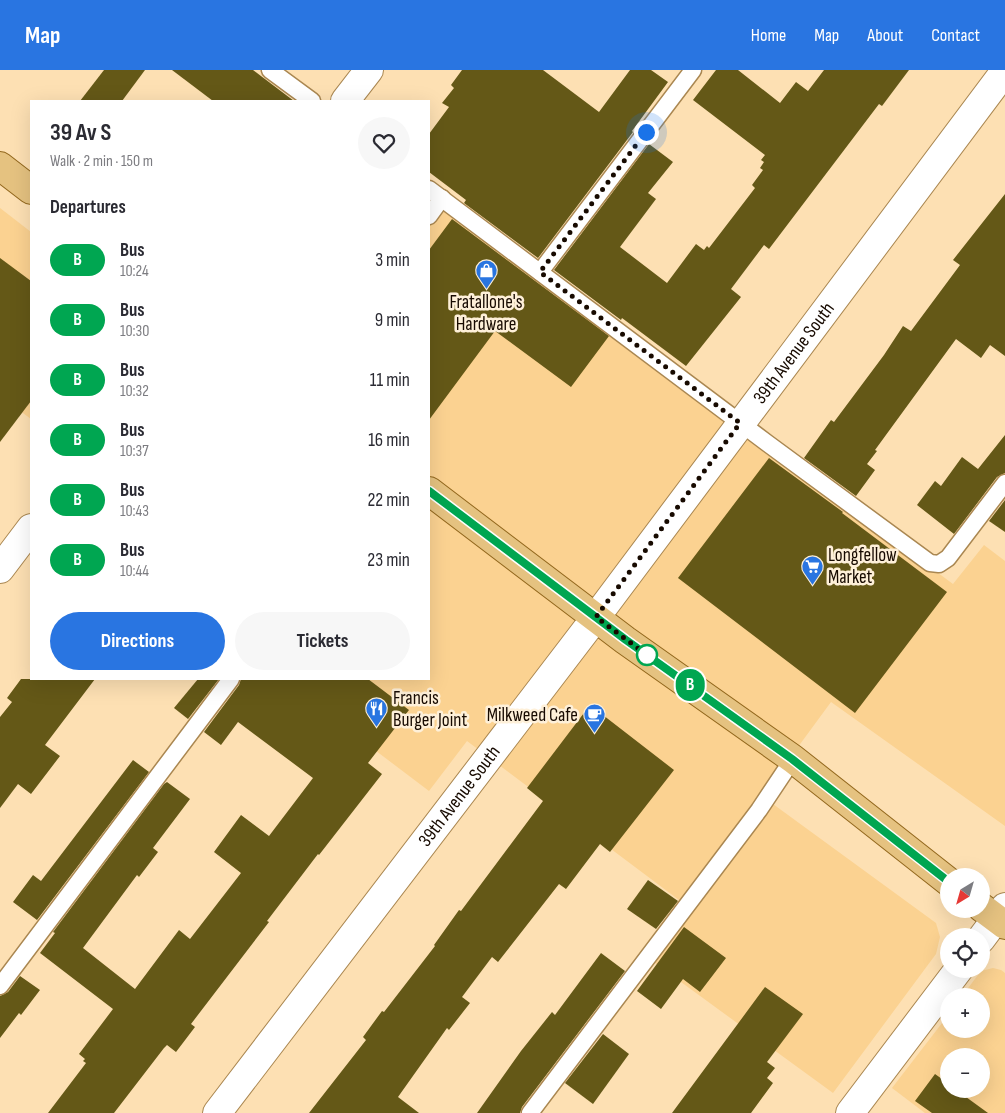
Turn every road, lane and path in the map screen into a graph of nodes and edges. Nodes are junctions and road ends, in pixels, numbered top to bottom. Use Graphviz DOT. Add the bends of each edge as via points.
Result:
graph roads {
  1 [pos="270,70"];
  2 [pos="369,70"];
  3 [pos="693,70"];
  4 [pos="1005,71"];
  5 [pos="311,100"];
  6 [pos="346,100"];
  7 [pos="0,166"];
  8 [pos="30,189"];
  9 [pos="435,194"];
  10 [pos="430,212"];
  11 [pos="540,272"];
  12 [pos="740,423"];
  13 [pos="1005,483"];
  14 [pos="430,492"];
  15 [pos="30,529"];
  16 [pos="0,569"];
  17 [pos="596,617"];
  18 [pos="230,680"];
  19 [pos="792,759"];
  20 [pos="940,875"];
  21 [pos="952,978"];
  22 [pos="0,986"];
  23 [pos="217,1113"];
  24 [pos="530,1113"];
  25 [pos="850,1113"];
  1 -- 5 [label="lane"];
  2 -- 6 [label="street"];
  3 -- 11 [label="lane"];
  4 -- 12 [label="street, 39th Avenue South"];
  7 -- 8 [label="main road"];
  9 -- 10 [label="lane"];
  9 -- 11 [label="lane"];
  11 -- 12 [label="lane"];
  12 -- 13 [label="lane" via="930,563 939,564 948,558"];
  12 -- 17 [label="street, 39th Avenue South"];
  14 -- 17 [label="main road"];
  15 -- 16 [label="street"];
  17 -- 19 [label="main road"];
  17 -- 23 [label="street, 39th Avenue South"];
  18 -- 22 [label="lane"];
  19 -- 20 [label="main road"];
  19 -- 24 [label="lane" via="759,810"];
  21 -- 25 [label="street"];
}
